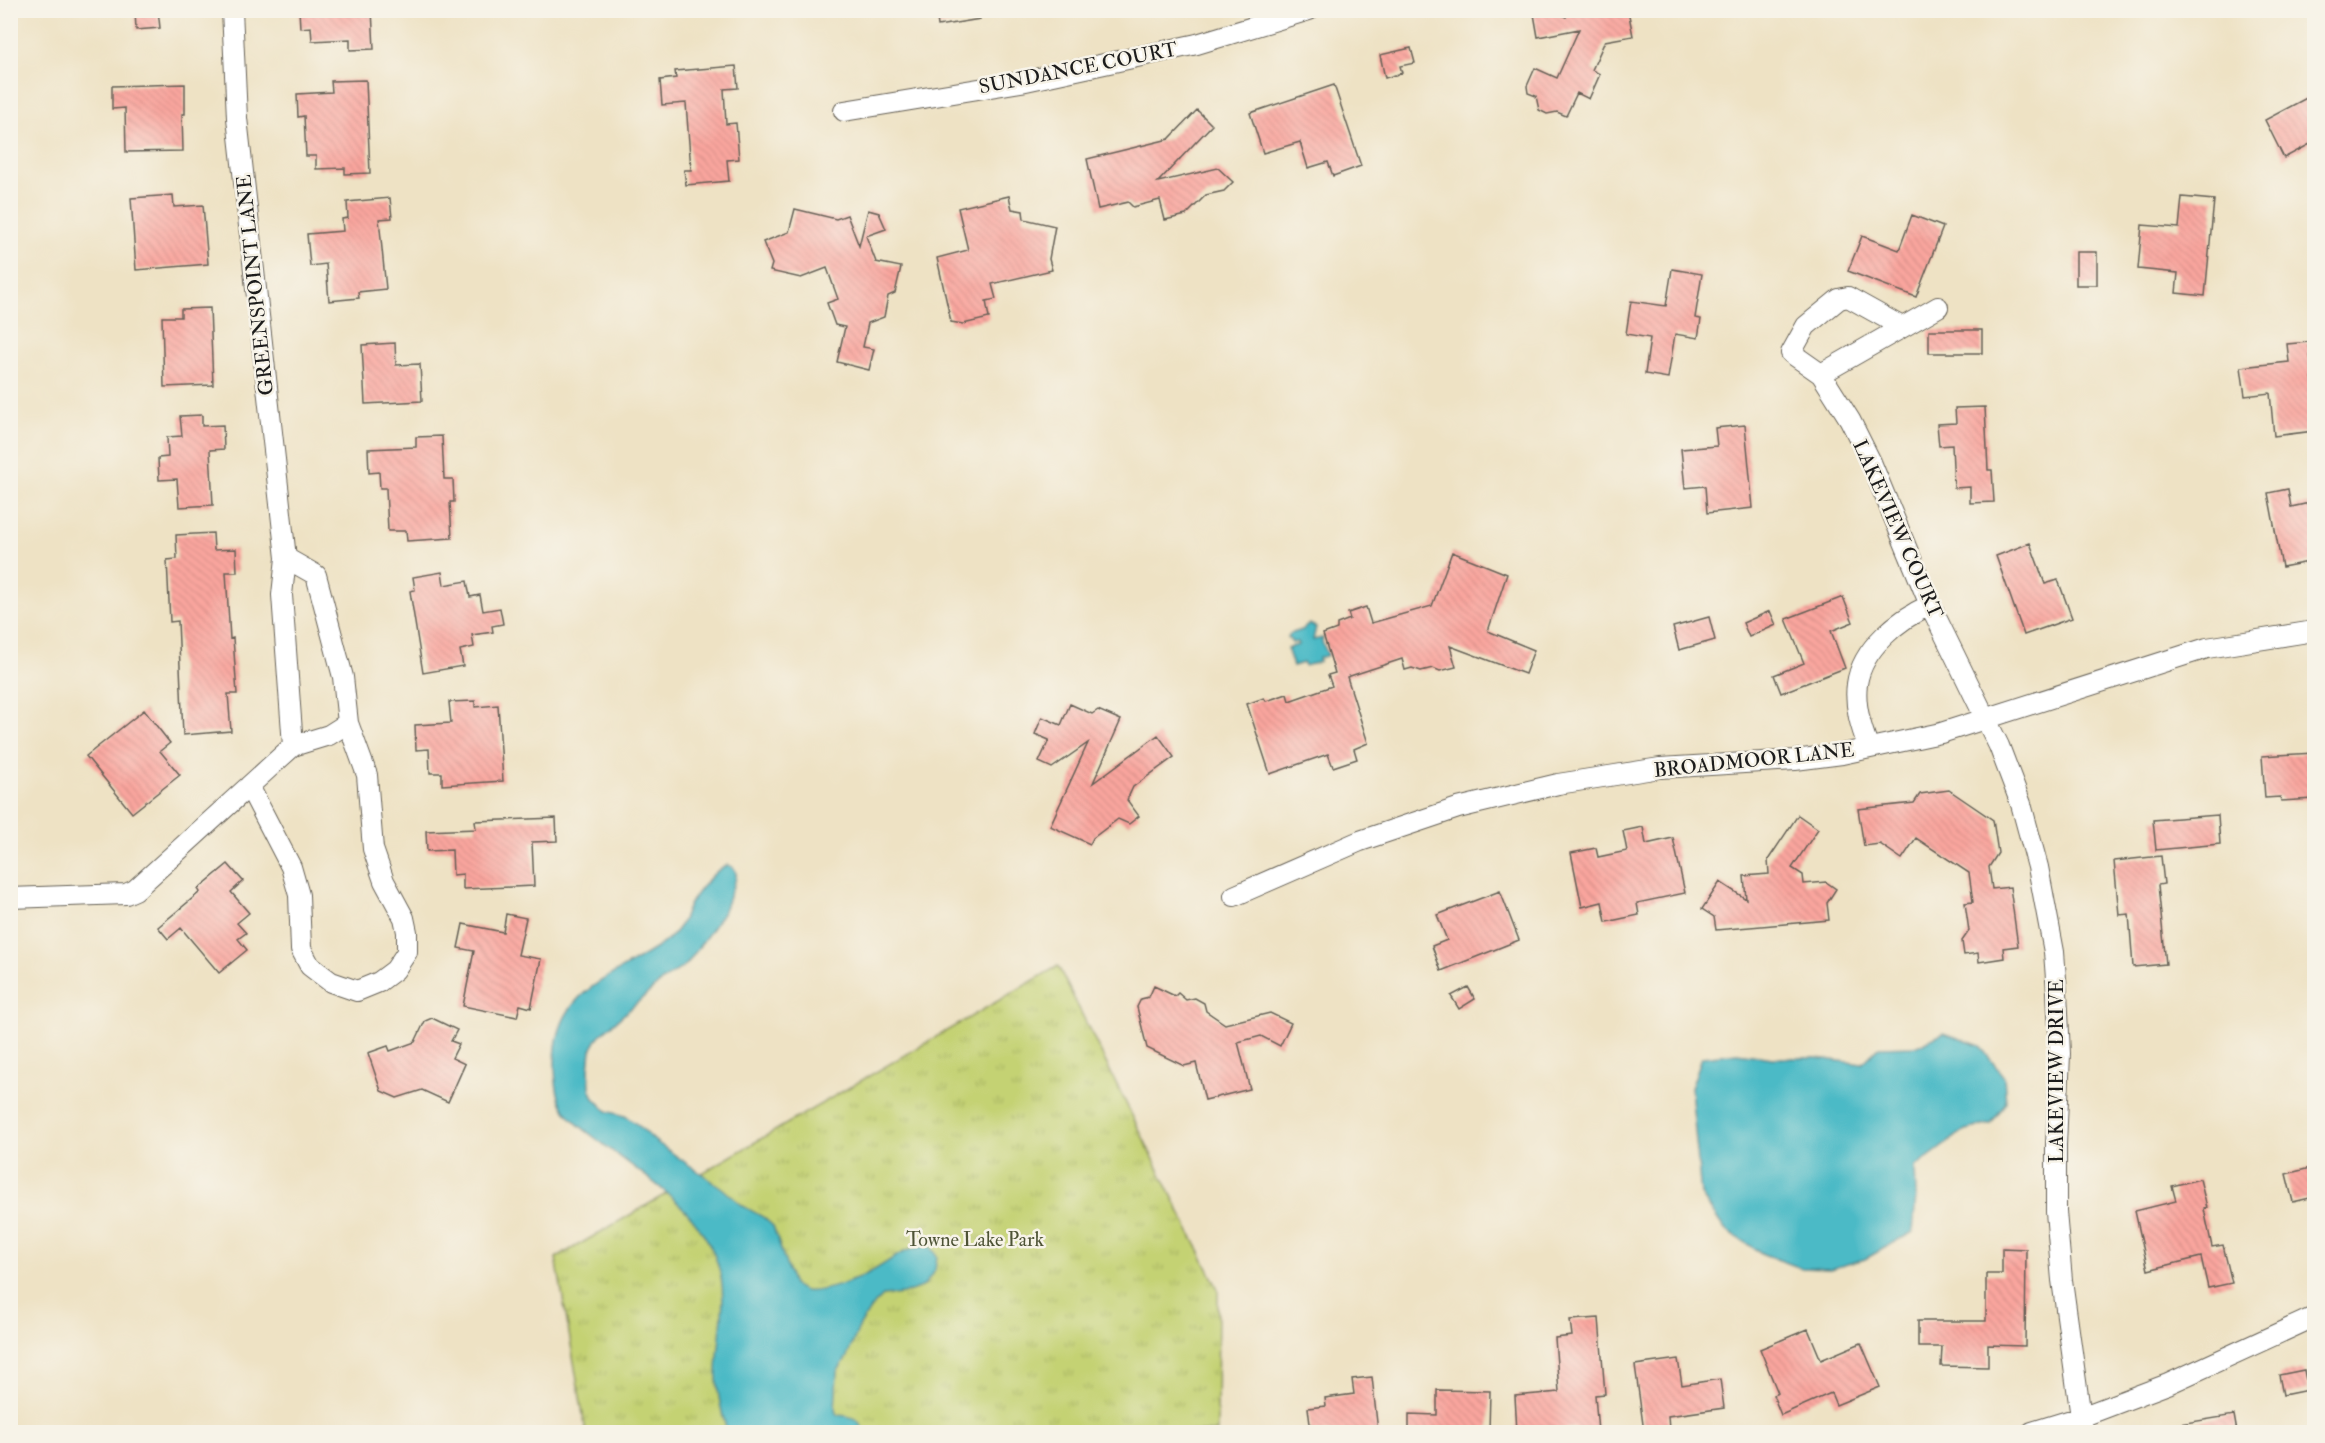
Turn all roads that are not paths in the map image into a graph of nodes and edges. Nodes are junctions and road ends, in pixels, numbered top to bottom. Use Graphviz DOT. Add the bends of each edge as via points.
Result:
graph roads {
  1 [pos="232,10"];
  2 [pos="1309,10"];
  3 [pos="844,111"];
  4 [pos="1938,307"];
  5 [pos="1902,327"];
  6 [pos="1821,374"];
  7 [pos="286,558"];
  8 [pos="1930,605"];
  9 [pos="2314,631"];
  10 [pos="1987,718"];
  11 [pos="348,723"];
  12 [pos="293,746"];
  13 [pos="1869,748"];
  14 [pos="249,786"];
  15 [pos="1234,896"];
  16 [pos="10,898"];
  17 [pos="2314,1317"];
  18 [pos="2082,1425"];
  19 [pos="2032,1432"];
  1 -- 7 [label="street, GREENSPOINT LANE" via="237,118"];
  2 -- 3 [label="street, SUNDANCE COURT" via="1186,46 1021,82"];
  4 -- 5 [label="street"];
  5 -- 6 [label="street"];
  5 -- 6 [label="street, LAKEVIEW COURT" via="1848,297 1839,299 1806,326 1791,353"];
  6 -- 8 [label="street, LAKEVIEW COURT" via="1871,462"];
  7 -- 11 [label="street" via="316,575 343,676"];
  7 -- 12 [label="street, GREENSPOINT LANE" via="282,595"];
  8 -- 10 [label="street, LAKEVIEW COURT"];
  8 -- 13 [label="street" via="1896,624 1867,658 1857,683 1857,704"];
  9 -- 10 [label="street, BROADMOOR LANE" via="2207,648"];
  10 -- 13 [label="street, BROADMOOR LANE" via="1941,733"];
  10 -- 18 [label="street, LAKEVIEW DRIVE" via="2021,804 2054,952 2060,1054 2056,1212 2061,1280"];
  11 -- 12 [label="street" via="329,735"];
  11 -- 14 [label="street" via="367,775 373,849 408,932 407,952 395,970 379,982 357,991 331,982 310,966 301,949 299,895 291,867"];
  12 -- 14 [label="street"];
  13 -- 15 [label="street, BROADMOOR LANE" via="1795,760 1660,768 1558,783 1458,808 1360,841"];
  14 -- 16 [label="street" via="135,890 126,894"];
  17 -- 18 [label="street"];
  18 -- 19 [label="street"];
}
